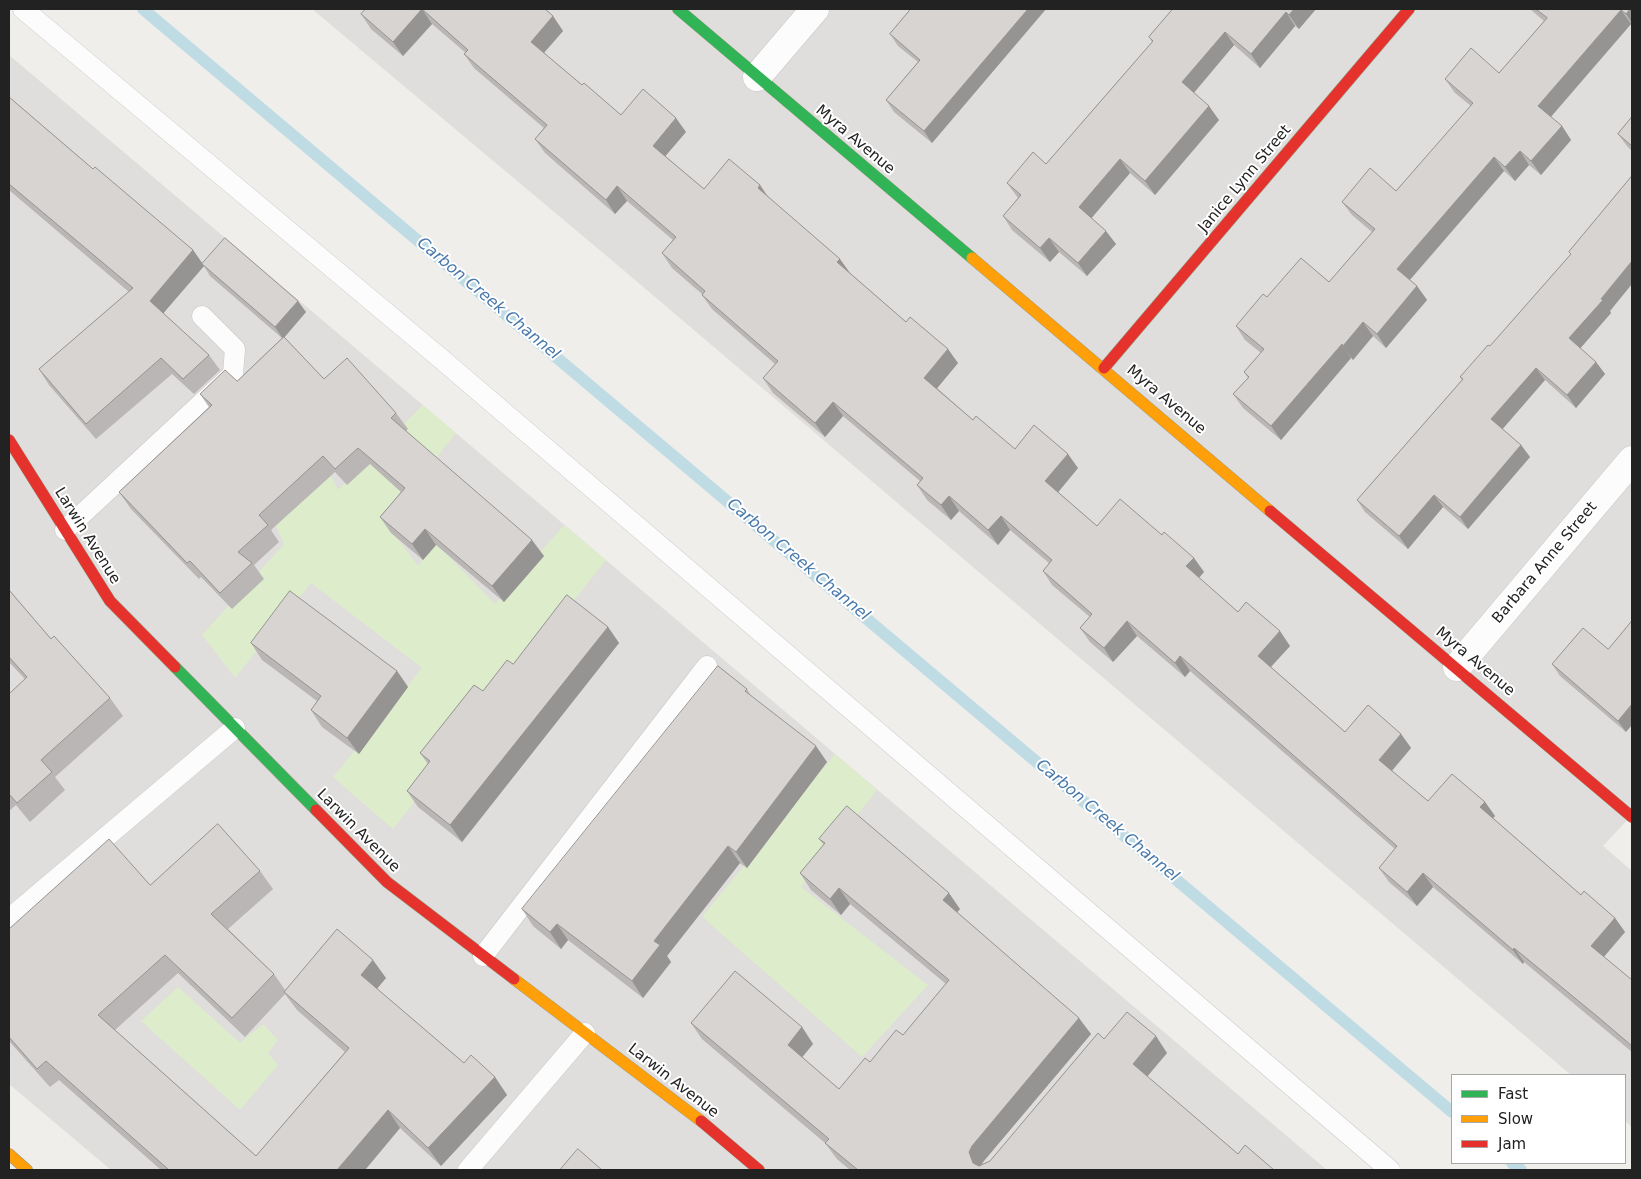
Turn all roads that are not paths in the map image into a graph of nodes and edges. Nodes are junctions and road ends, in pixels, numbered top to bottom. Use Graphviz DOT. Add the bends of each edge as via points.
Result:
graph roads {
  1 [pos="23,9"];
  2 [pos="678,9"];
  3 [pos="815,9"];
  4 [pos="1408,9"];
  5 [pos="757,77"];
  6 [pos="202,316"];
  7 [pos="1104,368"];
  8 [pos="9,440"];
  9 [pos="1632,460"];
  10 [pos="65,530"];
  11 [pos="707,666"];
  12 [pos="1457,667"];
  13 [pos="235,728"];
  14 [pos="1632,817"];
  15 [pos="9,919"];
  16 [pos="483,956"];
  17 [pos="585,1032"];
  18 [pos="9,1154"];
  19 [pos="28,1170"];
  20 [pos="468,1170"];
  21 [pos="759,1170"];
  22 [pos="1390,1170"];
  1 -- 22 [label="lane" via="431,351"];
  2 -- 5 [label="street, Myra Avenue"];
  3 -- 5 [label="street"];
  4 -- 7 [label="street, Janice Lynn Street"];
  5 -- 7 [label="street, Myra Avenue"];
  6 -- 10 [label="lane" via="235,349 233,374"];
  7 -- 12 [label="street, Myra Avenue"];
  8 -- 10 [label="street, Larwin Avenue"];
  9 -- 12 [label="street, Barbara Anne Street"];
  10 -- 13 [label="street, Larwin Avenue" via="110,601"];
  11 -- 16 [label="lane"];
  12 -- 14 [label="street, Myra Avenue"];
  13 -- 15 [label="lane"];
  13 -- 16 [label="street, Larwin Avenue" via="387,882"];
  16 -- 17 [label="street, Larwin Avenue"];
  17 -- 20 [label="lane"];
  17 -- 21 [label="street, Larwin Avenue"];
  18 -- 19 [label="street"];
}
